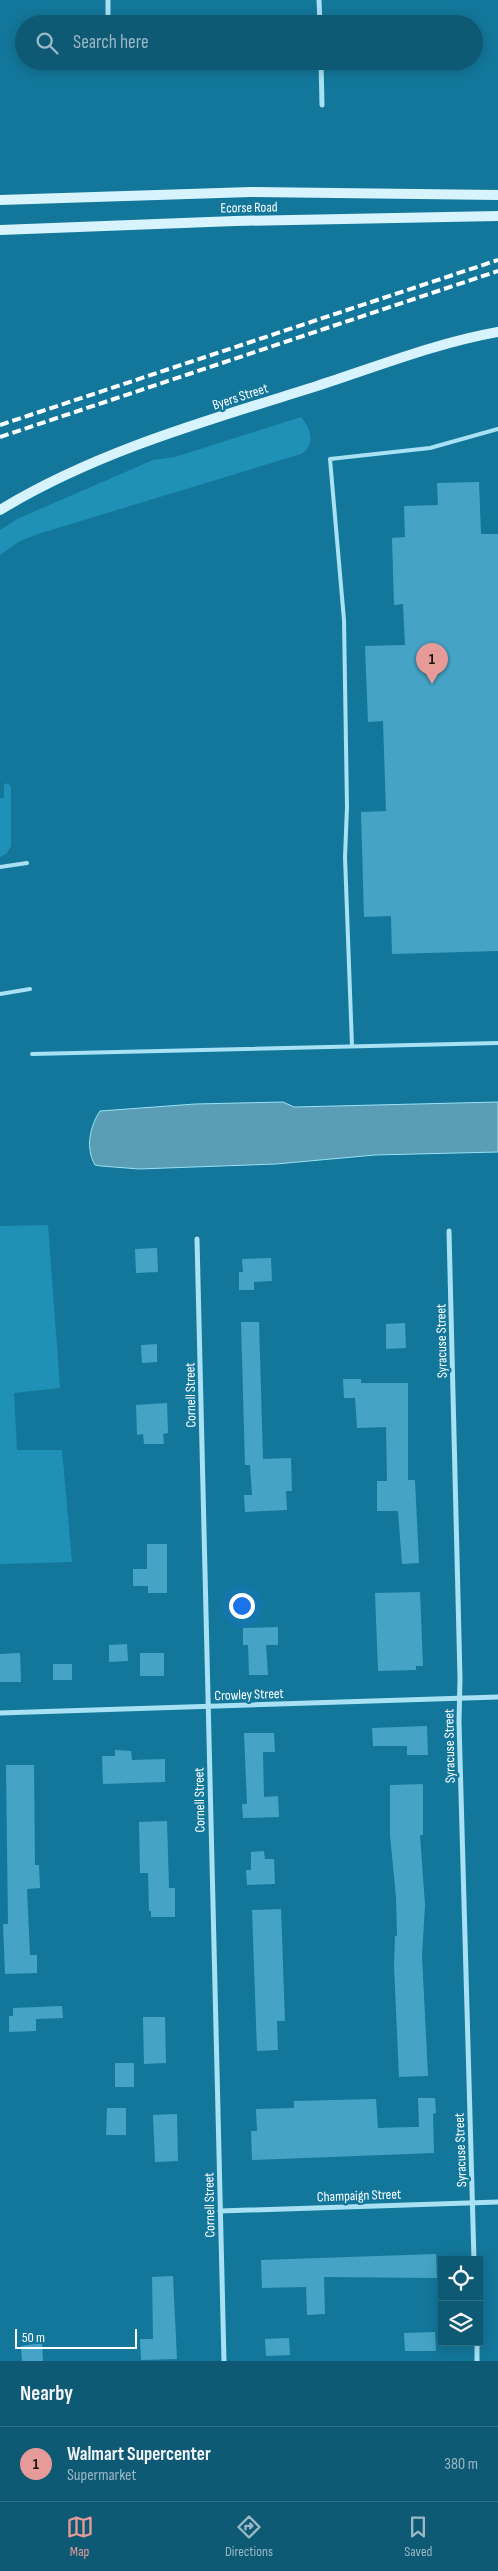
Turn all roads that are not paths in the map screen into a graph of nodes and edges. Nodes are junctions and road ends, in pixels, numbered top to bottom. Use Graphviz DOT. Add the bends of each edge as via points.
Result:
graph roads {
  1 [pos="108,0"];
  2 [pos="320,0"];
  3 [pos="108,15"];
  4 [pos="320,15"];
  5 [pos="321,70"];
  6 [pos="322,105"];
  7 [pos="498,195"];
  8 [pos="0,200"];
  9 [pos="498,216"];
  10 [pos="0,230"];
  11 [pos="498,332"];
  12 [pos="498,429"];
  13 [pos="0,510"];
  14 [pos="26,863"];
  15 [pos="0,867"];
  16 [pos="30,989"];
  17 [pos="0,994"];
  18 [pos="498,1043"];
  19 [pos="352,1046"];
  20 [pos="32,1054"];
  21 [pos="449,1231"];
  22 [pos="197,1239"];
  23 [pos="498,1697"];
  24 [pos="459,1698"];
  25 [pos="208,1707"];
  26 [pos="0,1713"];
  27 [pos="498,2202"];
  28 [pos="472,2203"];
  29 [pos="220,2211"];
  30 [pos="474,2256"];
  31 [pos="477,2346"];
  32 [pos="224,2361"];
  33 [pos="478,2361"];
  1 -- 3 [label="street"];
  2 -- 4 [label="street"];
  5 -- 6 [label="street"];
  7 -- 8 [label="main road, Ecorse Road" via="252,192"];
  9 -- 10 [label="main road, Ecorse Road" via="235,220"];
  11 -- 13 [label="main road, Byers Street" via="435,348 152,440 59,477"];
  12 -- 19 [label="lane" via="430,448 330,459 344,620 345,857"];
  14 -- 15 [label="lane"];
  16 -- 17 [label="lane"];
  18 -- 19 [label="lane"];
  19 -- 20 [label="lane"];
  21 -- 24 [label="street, Syracuse Street"];
  22 -- 25 [label="street, Cornell Street"];
  23 -- 24 [label="street, Crowley Street"];
  24 -- 25 [label="street, Crowley Street"];
  24 -- 28 [label="street, Syracuse Street"];
  25 -- 26 [label="street, Crowley Street"];
  25 -- 29 [label="street, Cornell Street"];
  27 -- 28 [label="street, Champaign Street"];
  28 -- 29 [label="street, Champaign Street"];
  28 -- 30 [label="street, Syracuse Street"];
  29 -- 32 [label="street, Cornell Street"];
  31 -- 33 [label="street"];
}
